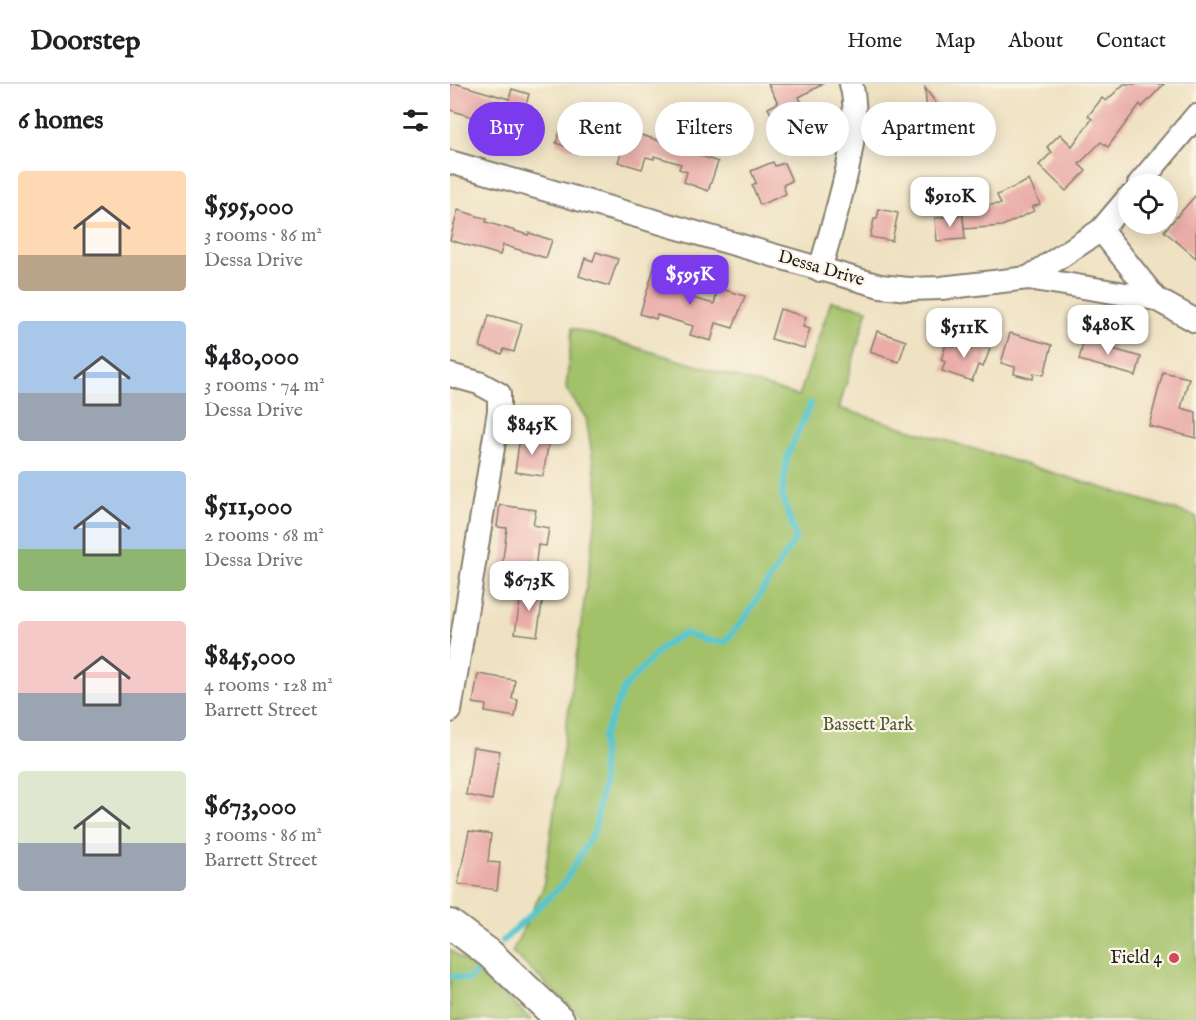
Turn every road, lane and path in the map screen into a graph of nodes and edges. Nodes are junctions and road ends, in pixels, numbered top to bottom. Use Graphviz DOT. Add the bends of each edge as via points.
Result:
graph roads {
  1 [pos="851,84"];
  2 [pos="1196,116"];
  3 [pos="450,162"];
  4 [pos="1147,174"];
  5 [pos="1118,210"];
  6 [pos="1101,230"];
  7 [pos="820,270"];
  8 [pos="1028,278"];
  9 [pos="1156,299"];
  10 [pos="1196,321"];
  11 [pos="450,375"];
  12 [pos="450,711"];
  13 [pos="450,924"];
  14 [pos="560,1020"];
  1 -- 7 [label="street" via="852,152"];
  2 -- 4 [label="street"];
  3 -- 7 [label="street, Dessa Drive"];
  5 -- 6 [label="street"];
  6 -- 8 [label="street"];
  6 -- 9 [label="street"];
  7 -- 8 [label="street, Dessa Drive" via="880,286 909,289"];
  8 -- 9 [label="street, Dessa Drive"];
  9 -- 10 [label="street, Dessa Drive"];
  11 -- 12 [label="street" via="479,383 499,394"];
  13 -- 14 [label="street" via="490,954"];
}
